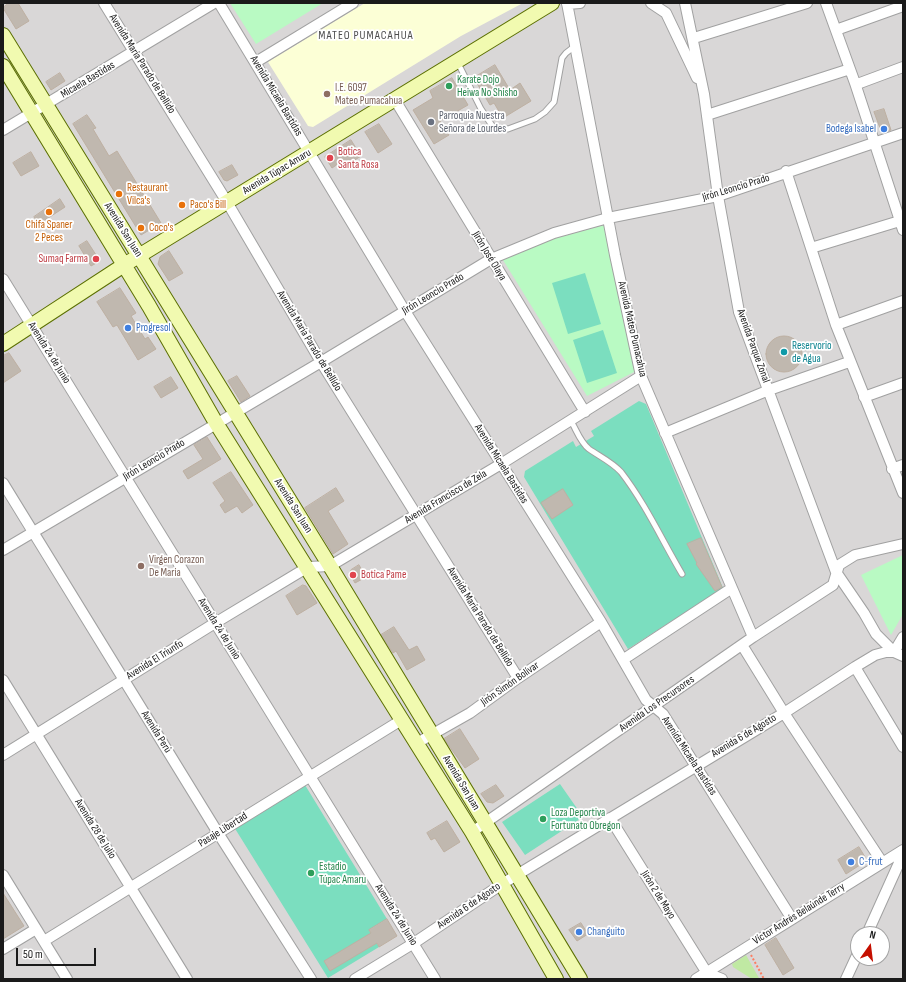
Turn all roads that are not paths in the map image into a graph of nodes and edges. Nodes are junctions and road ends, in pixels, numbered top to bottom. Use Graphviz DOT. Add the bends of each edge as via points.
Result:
graph roads {
  1 [pos="104,3"];
  2 [pos="214,3"];
  3 [pos="219,3"];
  4 [pos="353,3"];
  5 [pos="552,3"];
  6 [pos="580,3"];
  7 [pos="651,3"];
  8 [pos="685,3"];
  9 [pos="807,3"];
  10 [pos="826,3"];
  11 [pos="567,4"];
  12 [pos="903,6"];
  13 [pos="337,7"];
  14 [pos="836,30"];
  15 [pos="3,35"];
  16 [pos="694,38"];
  17 [pos="575,46"];
  18 [pos="135,52"];
  19 [pos="256,62"];
  20 [pos="457,62"];
  21 [pos="3,66"];
  22 [pos="903,67"];
  23 [pos="850,69"];
  24 [pos="855,83"];
  25 [pos="704,94"];
  26 [pos="395,100"];
  27 [pos="46,106"];
  28 [pos="32,114"];
  29 [pos="707,115"];
  30 [pos="3,130"];
  31 [pos="903,133"];
  32 [pos="874,143"];
  33 [pos="310,152"];
  34 [pos="786,171"];
  35 [pos="718,196"];
  36 [pos="227,202"];
  37 [pos="608,218"];
  38 [pos="902,223"];
  39 [pos="811,248"];
  40 [pos="139,256"];
  41 [pos="491,259"];
  42 [pos="124,265"];
  43 [pos="3,279"];
  44 [pos="903,301"];
  45 [pos="405,311"];
  46 [pos="836,325"];
  47 [pos="32,326"];
  48 [pos="3,344"];
  49 [pos="321,362"];
  50 [pos="849,362"];
  51 [pos="641,376"];
  52 [pos="903,383"];
  53 [pos="769,390"];
  54 [pos="864,398"];
  55 [pos="234,412"];
  56 [pos="585,412"];
  57 [pos="571,421"];
  58 [pos="216,423"];
  59 [pos="665,433"];
  60 [pos="500,464"];
  61 [pos="903,465"];
  62 [pos="892,469"];
  63 [pos="125,477"];
  64 [pos="3,483"];
  65 [pos="903,493"];
  66 [pos="416,515"];
  67 [pos="33,531"];
  68 [pos="903,544"];
  69 [pos="3,550"];
  70 [pos="330,566"];
  71 [pos="308,567"];
  72 [pos="836,572"];
  73 [pos="682,574"];
  74 [pos="732,588"];
  75 [pos="601,622"];
  76 [pos="215,623"];
  77 [pos="753,637"];
  78 [pos="903,637"];
  79 [pos="742,645"];
  80 [pos="899,654"];
  81 [pos="624,659"];
  82 [pos="855,666"];
  83 [pos="518,678"];
  84 [pos="3,680"];
  85 [pos="124,680"];
  86 [pos="654,707"];
  87 [pos="784,713"];
  88 [pos="402,719"];
  89 [pos="36,734"];
  90 [pos="432,734"];
  91 [pos="417,743"];
  92 [pos="903,747"];
  93 [pos="3,754"];
  94 [pos="696,766"];
  95 [pos="309,776"];
  96 [pos="610,818"];
  97 [pos="484,822"];
  98 [pos="472,832"];
  99 [pos="218,833"];
  100 [pos="903,850"];
  101 [pos="903,854"];
  102 [pos="882,862"];
  103 [pos="3,875"];
  104 [pos="516,875"];
  105 [pos="502,884"];
  106 [pos="131,887"];
  107 [pos="792,919"];
  108 [pos="871,926"];
  109 [pos="36,929"];
  110 [pos="44,941"];
  111 [pos="414,943"];
  112 [pos="3,949"];
  113 [pos="852,966"];
  114 [pos="707,972"];
  115 [pos="67,979"];
  116 [pos="187,979"];
  117 [pos="311,979"];
  118 [pos="355,979"];
  119 [pos="436,979"];
  120 [pos="556,979"];
  121 [pos="580,979"];
  122 [pos="696,979"];
  123 [pos="722,979"];
  124 [pos="846,979"];
  1 -- 18 [label="street, Avenida María Parado de Bellido"];
  2 -- 18 [label="street, Micaela Bastidas"];
  3 -- 19 [label="street, Avenida Micaela Bastidas"];
  4 -- 13 [label="street"];
  5 -- 20 [label="main road, Avenida Túpac Amaru"];
  6 -- 11 [label="street"];
  7 -- 25 [label="street" via="666,13 673,24"];
  8 -- 16 [label="street, Avenida Parque Zonal"];
  9 -- 16 [label="street"];
  10 -- 14 [label="street"];
  11 -- 17 [label="street, Avenida Mateo Pumacahua"];
  12 -- 14 [label="street"];
  13 -- 19 [label="street"];
  14 -- 23 [label="street"];
  15 -- 27 [label="main road, Avenida San Juan"];
  16 -- 25 [label="street, Avenida Parque Zonal"];
  17 -- 20 [label="lane" via="562,58 554,102 545,112 508,130 493,127"];
  17 -- 37 [label="street, Avenida Mateo Pumacahua"];
  18 -- 27 [label="street, Micaela Bastidas"];
  18 -- 36 [label="street, Avenida María Parado de Bellido"];
  19 -- 33 [label="street, Avenida Micaela Bastidas"];
  20 -- 26 [label="main road, Avenida Túpac Amaru"];
  21 -- 28 [label="main road, Avenida San Juan"];
  22 -- 24 [label="street"];
  23 -- 24 [label="street"];
  23 -- 29 [label="street"];
  24 -- 32 [label="street"];
  25 -- 29 [label="street, Avenida Parque Zonal"];
  26 -- 33 [label="main road, Avenida Túpac Amaru"];
  26 -- 41 [label="street, Jirón José Olaya"];
  27 -- 28 [label="street, Micaela Bastidas"];
  27 -- 40 [label="main road, Avenida San Juan"];
  28 -- 30 [label="street, Micaela Bastidas"];
  28 -- 42 [label="main road, Avenida San Juan"];
  29 -- 35 [label="street, Avenida Parque Zonal"];
  31 -- 32 [label="street, Jirón Leoncio Prado"];
  32 -- 34 [label="street, Jirón Leoncio Prado"];
  32 -- 38 [label="street"];
  33 -- 36 [label="main road, Avenida Túpac Amaru"];
  33 -- 45 [label="street, Avenida Micaela Bastidas"];
  34 -- 35 [label="street, Jirón Leoncio Prado"];
  34 -- 39 [label="street"];
  35 -- 37 [label="street, Jirón Leoncio Prado"];
  35 -- 53 [label="street, Avenida Parque Zonal" via="739,312"];
  36 -- 40 [label="main road, Avenida Túpac Amaru"];
  36 -- 49 [label="street, Avenida María Parado de Bellido"];
  37 -- 41 [label="street, Jirón Leoncio Prado" via="554,233"];
  37 -- 51 [label="street, Avenida Mateo Pumacahua"];
  38 -- 39 [label="street"];
  39 -- 46 [label="street"];
  40 -- 42 [label="main road, Avenida Túpac Amaru"];
  40 -- 55 [label="main road, Avenida San Juan"];
  41 -- 45 [label="street, Jirón Leoncio Prado"];
  41 -- 56 [label="street, Jirón José Olaya"];
  42 -- 47 [label="main road, Avenida Túpac Amaru"];
  42 -- 58 [label="main road, Avenida San Juan"];
  43 -- 47 [label="street, Avenida 24 de Junio"];
  44 -- 46 [label="street"];
  45 -- 49 [label="street, Jirón Leoncio Prado"];
  45 -- 60 [label="street, Avenida Micaela Bastidas"];
  46 -- 50 [label="street"];
  47 -- 48 [label="main road, Avenida Túpac Amaru"];
  47 -- 63 [label="street, Avenida 24 de Junio"];
  49 -- 55 [label="street, Jirón Leoncio Prado"];
  49 -- 66 [label="street, Avenida María Parado de Bellido"];
  50 -- 53 [label="street"];
  50 -- 54 [label="street"];
  51 -- 56 [label="street, Avenida Francisco de Zela"];
  51 -- 59 [label="street, Avenida Mateo Pumacahua"];
  52 -- 54 [label="street"];
  53 -- 59 [label="street"];
  53 -- 72 [label="street, Avenida Parque Zonal"];
  54 -- 62 [label="street"];
  55 -- 58 [label="street, Jirón Leoncio Prado"];
  55 -- 70 [label="main road, Avenida San Juan"];
  56 -- 57 [label="street, Avenida Francisco de Zela"];
  57 -- 60 [label="street, Avenida Francisco de Zela"];
  57 -- 73 [label="lane" via="588,448 619,470 643,502"];
  58 -- 63 [label="street, Jirón Leoncio Prado"];
  58 -- 71 [label="main road, Avenida San Juan"];
  59 -- 74 [label="street, Avenida Mateo Pumacahua"];
  60 -- 66 [label="street, Avenida Francisco de Zela"];
  60 -- 75 [label="street, Avenida Micaela Bastidas"];
  61 -- 62 [label="street"];
  62 -- 65 [label="street"];
  63 -- 67 [label="street, Jirón Leoncio Prado"];
  63 -- 76 [label="street, Avenida 24 de Junio"];
  64 -- 67 [label="street, Avenida Perú"];
  66 -- 70 [label="street, Avenida Francisco de Zela"];
  66 -- 83 [label="street, Avenida María Parado de Bellido"];
  67 -- 69 [label="street, Jirón Leoncio Prado"];
  67 -- 85 [label="street, Avenida Perú"];
  68 -- 72 [label="street, Avenida Los Precursores" via="855,555 839,565"];
  70 -- 71 [label="street, Avenida Francisco de Zela"];
  70 -- 90 [label="main road, Avenida San Juan"];
  71 -- 76 [label="street, Avenida El Triunfo"];
  71 -- 88 [label="main road, Avenida San Juan"];
  72 -- 77 [label="street, Avenida Los Precursores" via="833,585"];
  72 -- 80 [label="street, Avenida Parque Zonal" via="876,634"];
  74 -- 77 [label="street, Avenida Mateo Pumacahua"];
  74 -- 81 [label="street"];
  75 -- 81 [label="street, Avenida Micaela Bastidas"];
  75 -- 83 [label="street, Jirón Simón Bolívar"];
  76 -- 85 [label="street, Avenida El Triunfo"];
  76 -- 95 [label="street, Avenida 24 de Junio"];
  77 -- 79 [label="street, Avenida Los Precursores"];
  78 -- 80 [label="street"];
  79 -- 86 [label="street, Avenida Los Precursores"];
  79 -- 87 [label="street"];
  80 -- 82 [label="street, Avenida 6 de Agosto" via="886,652 875,655"];
  81 -- 86 [label="street, Avenida Micaela Bastidas" via="646,700"];
  82 -- 87 [label="street, Avenida 6 de Agosto"];
  82 -- 92 [label="street"];
  83 -- 90 [label="street, Jirón Simón Bolívar" via="470,713"];
  84 -- 89 [label="street, Avenida 28 de Julio"];
  85 -- 89 [label="street, Avenida El Triunfo"];
  85 -- 99 [label="street, Avenida Perú"];
  86 -- 94 [label="street, Avenida Micaela Bastidas" via="663,714"];
  86 -- 97 [label="street, Avenida Los Precursores"];
  87 -- 94 [label="street, Avenida 6 de Agosto"];
  87 -- 102 [label="street"];
  88 -- 91 [label="main road, Avenida San Juan"];
  88 -- 95 [label="street, Pasaje Libertad"];
  89 -- 93 [label="street, Avenida El Triunfo"];
  89 -- 106 [label="street, Avenida 28 de Julio"];
  90 -- 91 [label="street, Jirón Simón Bolívar"];
  90 -- 97 [label="main road, Avenida San Juan"];
  91 -- 98 [label="main road, Avenida San Juan"];
  94 -- 96 [label="street, Avenida 6 de Agosto"];
  94 -- 107 [label="street, Avenida Micaela Bastidas"];
  95 -- 99 [label="street, Pasaje Libertad"];
  95 -- 111 [label="street, Avenida 24 de Junio"];
  96 -- 104 [label="street, Avenida 6 de Agosto"];
  96 -- 114 [label="street, Jirón 2 de Mayo"];
  97 -- 98 [label="street, Avenida Los Precursores"];
  97 -- 104 [label="main road, Avenida San Juan"];
  98 -- 105 [label="main road, Avenida San Juan"];
  99 -- 106 [label="street, Pasaje Libertad"];
  99 -- 117 [label="street, Avenida Perú"];
  100 -- 102 [label="street, Víctor Andrés Belaúnde Terry"];
  101 -- 108 [label="street"];
  102 -- 107 [label="street, Víctor Andrés Belaúnde Terry"];
  103 -- 109 [label="street"];
  104 -- 105 [label="street, Avenida 6 de Agosto"];
  104 -- 121 [label="main road, Avenida San Juan"];
  105 -- 111 [label="street, Avenida 6 de Agosto"];
  105 -- 120 [label="main road, Avenida San Juan"];
  106 -- 110 [label="street, Pasaje Libertad"];
  106 -- 116 [label="street, Avenida 28 de Julio"];
  107 -- 114 [label="street, Víctor Andrés Belaúnde Terry"];
  109 -- 110 [label="street"];
  109 -- 112 [label="street"];
  110 -- 115 [label="street"];
  111 -- 118 [label="street, Avenida 6 de Agosto"];
  111 -- 119 [label="street, Avenida 24 de Junio"];
  113 -- 124 [label="street"];
  114 -- 122 [label="street, Víctor Andrés Belaúnde Terry"];
  114 -- 123 [label="street"];
}
